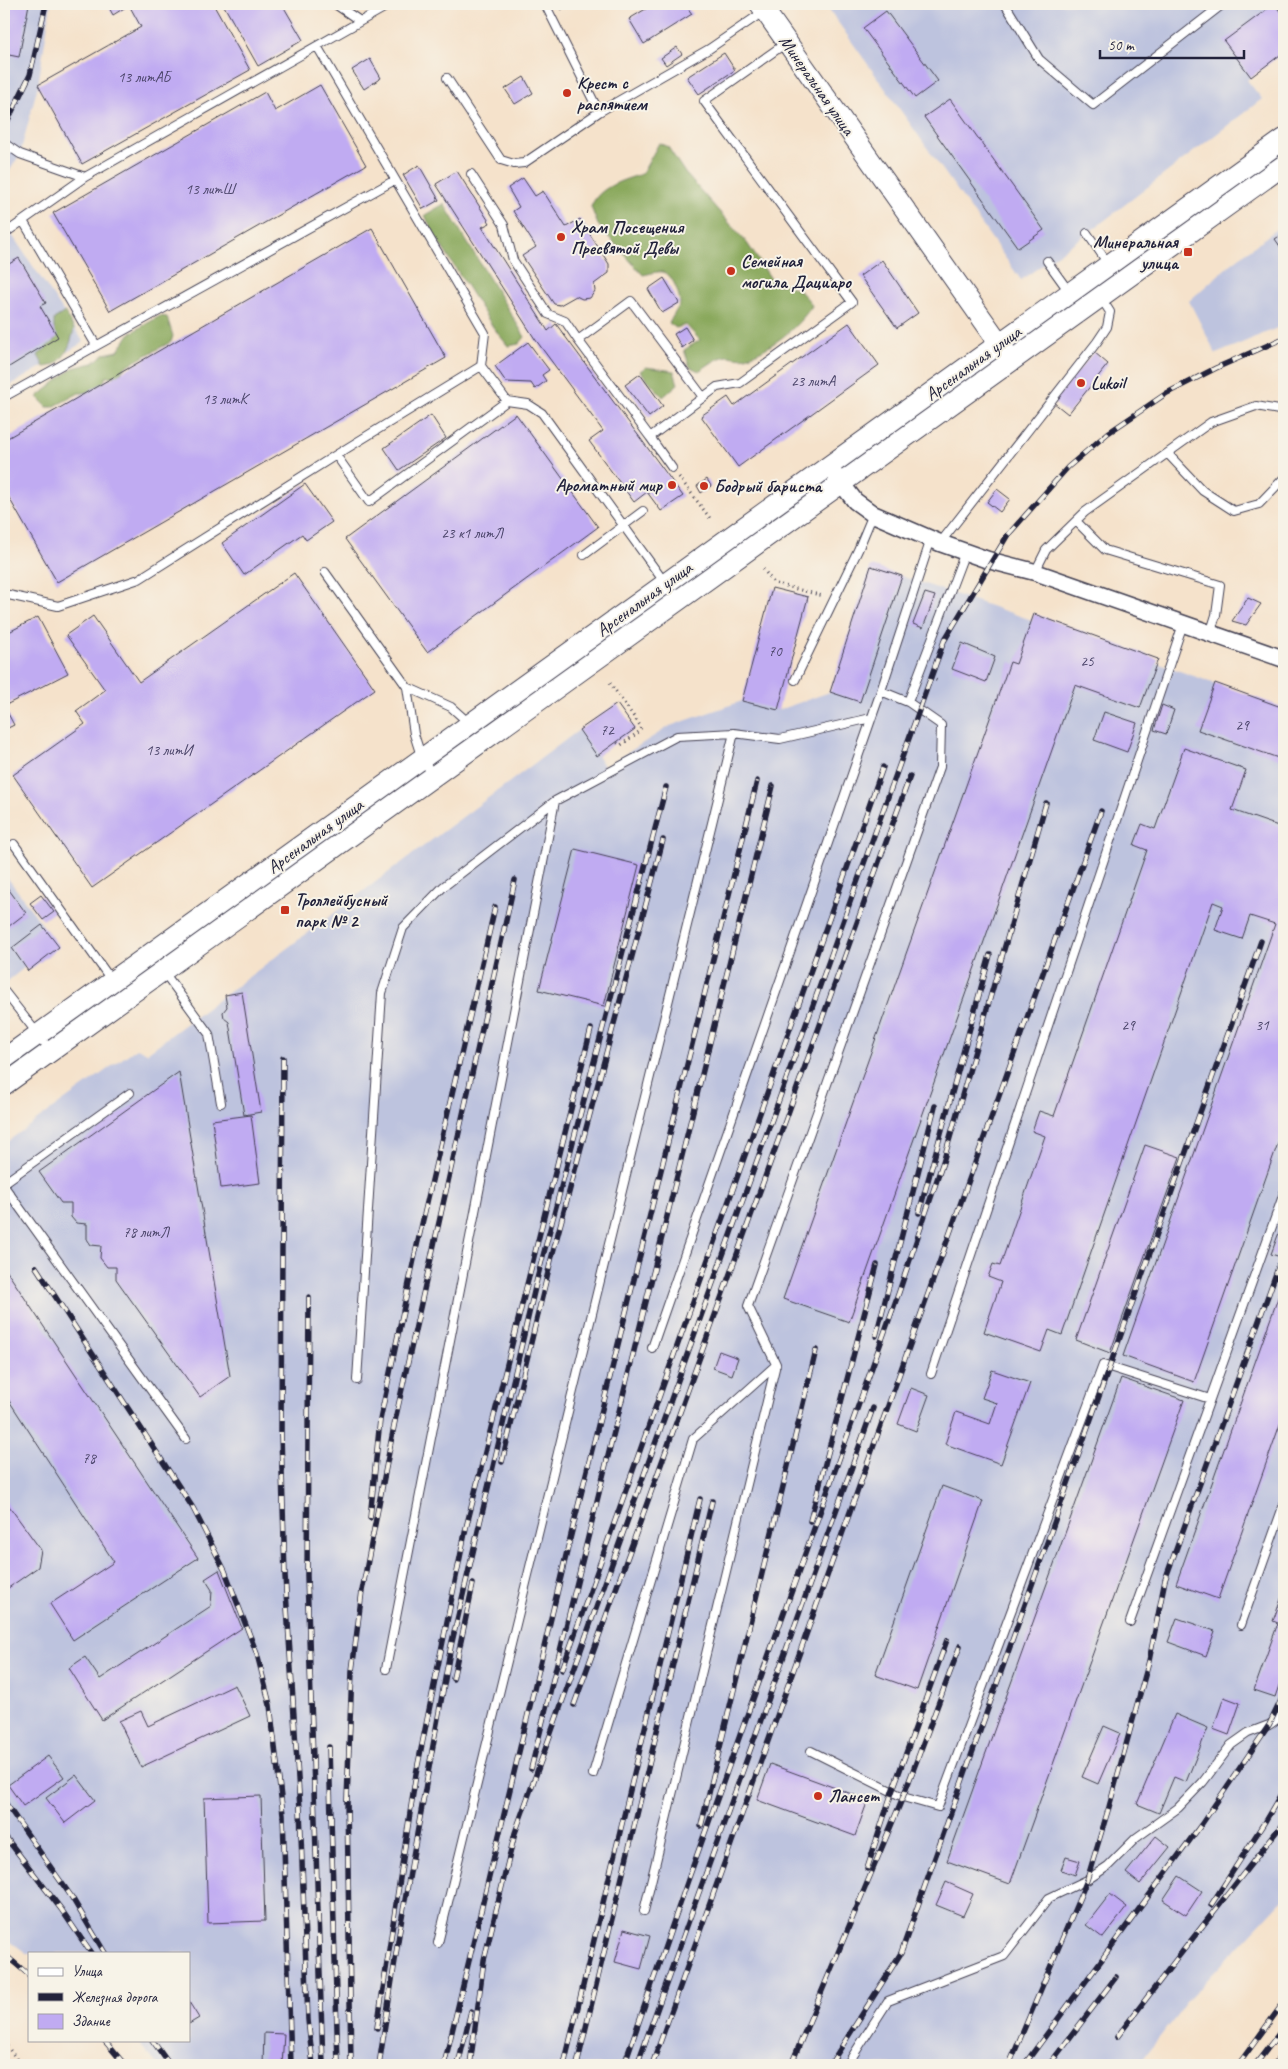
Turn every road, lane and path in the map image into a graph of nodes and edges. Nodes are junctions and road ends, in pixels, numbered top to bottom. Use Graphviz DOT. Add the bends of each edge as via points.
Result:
graph roads {
  1 [pos="335,4"];
  2 [pos="391,4"];
  3 [pos="545,4"];
  4 [pos="1005,4"];
  5 [pos="1223,4"];
  6 [pos="762,7"];
  7 [pos="360,21"];
  8 [pos="787,43"];
  9 [pos="317,46"];
  10 [pos="447,78"];
  11 [pos="599,112"];
  12 [pos="1284,139"];
  13 [pos="4,143"];
  14 [pos="1284,165"];
  15 [pos="471,174"];
  16 [pos="85,177"];
  17 [pos="395,180"];
  18 [pos="23,221"];
  19 [pos="1087,233"];
  20 [pos="4,234"];
  21 [pos="1047,261"];
  22 [pos="1116,274"];
  23 [pos="1070,292"];
  24 [pos="1101,298"];
  25 [pos="578,340"];
  26 [pos="999,343"];
  27 [pos="96,346"];
  28 [pos="1012,362"];
  29 [pos="481,366"];
  30 [pos="4,397"];
  31 [pos="703,397"];
  32 [pos="507,401"];
  33 [pos="1284,416"];
  34 [pos="650,437"];
  35 [pos="1168,454"];
  36 [pos="336,455"];
  37 [pos="828,467"];
  38 [pos="672,468"];
  39 [pos="1284,478"];
  40 [pos="841,484"];
  41 [pos="643,511"];
  42 [pos="873,514"];
  43 [pos="712,520"];
  44 [pos="1076,521"];
  45 [pos="624,526"];
  46 [pos="936,541"];
  47 [pos="965,552"];
  48 [pos="584,555"];
  49 [pos="762,569"];
  50 [pos="325,572"];
  51 [pos="1035,572"];
  52 [pos="672,592"];
  53 [pos="4,594"];
  54 [pos="834,599"];
  55 [pos="1182,624"];
  56 [pos="1210,634"];
  57 [pos="1284,659"];
  58 [pos="796,680"];
  59 [pos="610,683"];
  60 [pos="407,687"];
  61 [pos="881,691"];
  62 [pos="908,702"];
  63 [pos="871,718"];
  64 [pos="477,733"];
  65 [pos="734,733"];
  66 [pos="616,742"];
  67 [pos="422,759"];
  68 [pos="434,776"];
  69 [pos="555,801"];
  70 [pos="14,844"];
  71 [pos="163,971"];
  72 [pos="118,990"];
  73 [pos="4,991"];
  74 [pos="38,1034"];
  75 [pos="51,1052"];
  76 [pos="4,1059"];
  77 [pos="4,1085"];
  78 [pos="130,1093"];
  79 [pos="221,1103"];
  80 [pos="4,1184"];
  81 [pos="1284,1193"];
  82 [pos="652,1348"];
  83 [pos="776,1364"];
  84 [pos="931,1374"];
  85 [pos="357,1380"];
  86 [pos="1210,1399"];
  87 [pos="186,1438"];
  88 [pos="1284,1504"];
  89 [pos="1130,1622"];
  90 [pos="1241,1625"];
  91 [pos="386,1669"];
  92 [pos="1284,1714"];
  93 [pos="810,1751"];
  94 [pos="593,1774"];
  95 [pos="644,1911"];
  96 [pos="438,1943"];
  97 [pos="4,2042"];
  98 [pos="21,2065"];
  99 [pos="846,2065"];
  1 -- 7 [label="lane"];
  2 -- 7 [label="lane"];
  3 -- 11 [label="lane"];
  4 -- 5 [label="lane" via="1039,59 1093,105"];
  6 -- 8 [label="street, Минеральная улица"];
  6 -- 11 [label="lane" via="709,49"];
  7 -- 9 [label="lane"];
  8 -- 26 [label="street, Минеральная улица"];
  8 -- 31 [label="lane" via="704,101 852,302 740,383 717,387"];
  9 -- 16 [label="lane"];
  9 -- 17 [label="lane"];
  10 -- 11 [label="lane" via="501,160 514,164 524,163"];
  12 -- 22 [label="street, Арсенальная улица"];
  13 -- 16 [label="lane" via="20,154"];
  14 -- 22 [label="street, Арсенальная улица"];
  15 -- 25 [label="lane" via="504,225 514,260 548,314 565,321"];
  16 -- 18 [label="lane"];
  17 -- 27 [label="lane"];
  17 -- 29 [label="lane" via="485,333"];
  18 -- 20 [label="lane"];
  18 -- 27 [label="lane"];
  19 -- 22 [label="lane"];
  21 -- 23 [label="lane"];
  22 -- 23 [label="street, Арсенальная улица"];
  22 -- 24 [label="street, Арсенальная улица"];
  23 -- 26 [label="street, Арсенальная улица"];
  24 -- 28 [label="street, Арсенальная улица"];
  24 -- 46 [label="lane" via="1110,312 1107,327 1098,342"];
  25 -- 31 [label="lane" via="632,301"];
  25 -- 34 [label="lane"];
  26 -- 28 [label="street, Минеральная улица"];
  26 -- 37 [label="street, Арсенальная улица"];
  27 -- 30 [label="lane"];
  28 -- 40 [label="street, Арсенальная улица"];
  29 -- 32 [label="lane"];
  29 -- 36 [label="lane"];
  31 -- 34 [label="lane"];
  32 -- 36 [label="lane" via="369,502"];
  32 -- 45 [label="lane" via="528,404 542,413"];
  33 -- 35 [label="lane" via="1279,410 1256,406 1212,422"];
  34 -- 38 [label="lane"];
  35 -- 39 [label="lane" via="1203,491 1234,511 1259,504"];
  35 -- 44 [label="lane"];
  36 -- 53 [label="lane" via="139,579 58,606"];
  37 -- 40 [label="street"];
  37 -- 52 [label="street, Арсенальная улица"];
  38 -- 43 [label="path"];
  40 -- 42 [label="street" via="855,501"];
  40 -- 52 [label="street, Арсенальная улица"];
  41 -- 45 [label="lane"];
  42 -- 46 [label="street"];
  42 -- 54 [label="lane"];
  44 -- 51 [label="lane" via="1046,550"];
  44 -- 56 [label="lane" via="1105,550 1220,585"];
  45 -- 48 [label="lane"];
  45 -- 52 [label="lane"];
  46 -- 47 [label="street"];
  46 -- 61 [label="lane"];
  47 -- 51 [label="street"];
  47 -- 62 [label="lane"];
  49 -- 54 [label="path" via="774,583"];
  50 -- 60 [label="lane"];
  51 -- 55 [label="street"];
  52 -- 64 [label="street, Арсенальная улица"];
  54 -- 58 [label="lane"];
  55 -- 56 [label="street"];
  55 -- 84 [label="lane"];
  56 -- 57 [label="street"];
  59 -- 66 [label="path" via="641,727 640,732 621,745"];
  60 -- 64 [label="lane" via="451,708"];
  60 -- 67 [label="lane" via="414,734"];
  61 -- 62 [label="lane"];
  61 -- 63 [label="lane"];
  62 -- 83 [label="lane" via="940,726 940,767 748,1306"];
  63 -- 65 [label="lane" via="780,739"];
  63 -- 82 [label="lane"];
  64 -- 67 [label="street, Арсенальная улица"];
  64 -- 68 [label="street, Арсенальная улица"];
  65 -- 69 [label="lane" via="677,736"];
  65 -- 96 [label="lane"];
  67 -- 68 [label="lane"];
  67 -- 72 [label="street, Арсенальная улица"];
  68 -- 71 [label="street, Арсенальная улица"];
  69 -- 85 [label="lane" via="443,887 403,928 382,993"];
  69 -- 91 [label="lane"];
  70 -- 72 [label="lane"];
  71 -- 72 [label="street, Арсенальная улица"];
  71 -- 79 [label="lane" via="209,1034"];
  72 -- 74 [label="street, Арсенальная улица"];
  72 -- 75 [label="street, Арсенальная улица"];
  73 -- 74 [label="lane"];
  74 -- 75 [label="lane"];
  74 -- 76 [label="street, Арсенальная улица"];
  75 -- 77 [label="street, Арсенальная улица"];
  78 -- 80 [label="lane"];
  80 -- 87 [label="lane"];
  81 -- 86 [label="lane"];
  83 -- 94 [label="lane" via="693,1440"];
  83 -- 95 [label="lane"];
  86 -- 89 [label="lane"];
  86 -- 93 [label="lane" via="1103,1365 938,1807 903,1797"];
  88 -- 90 [label="lane"];
  92 -- 99 [label="lane" via="1231,1744 1203,1782 1178,1808 1136,1838 1108,1866 1049,1898 1004,1956 888,2001"];
  97 -- 98 [label="path"];
}
